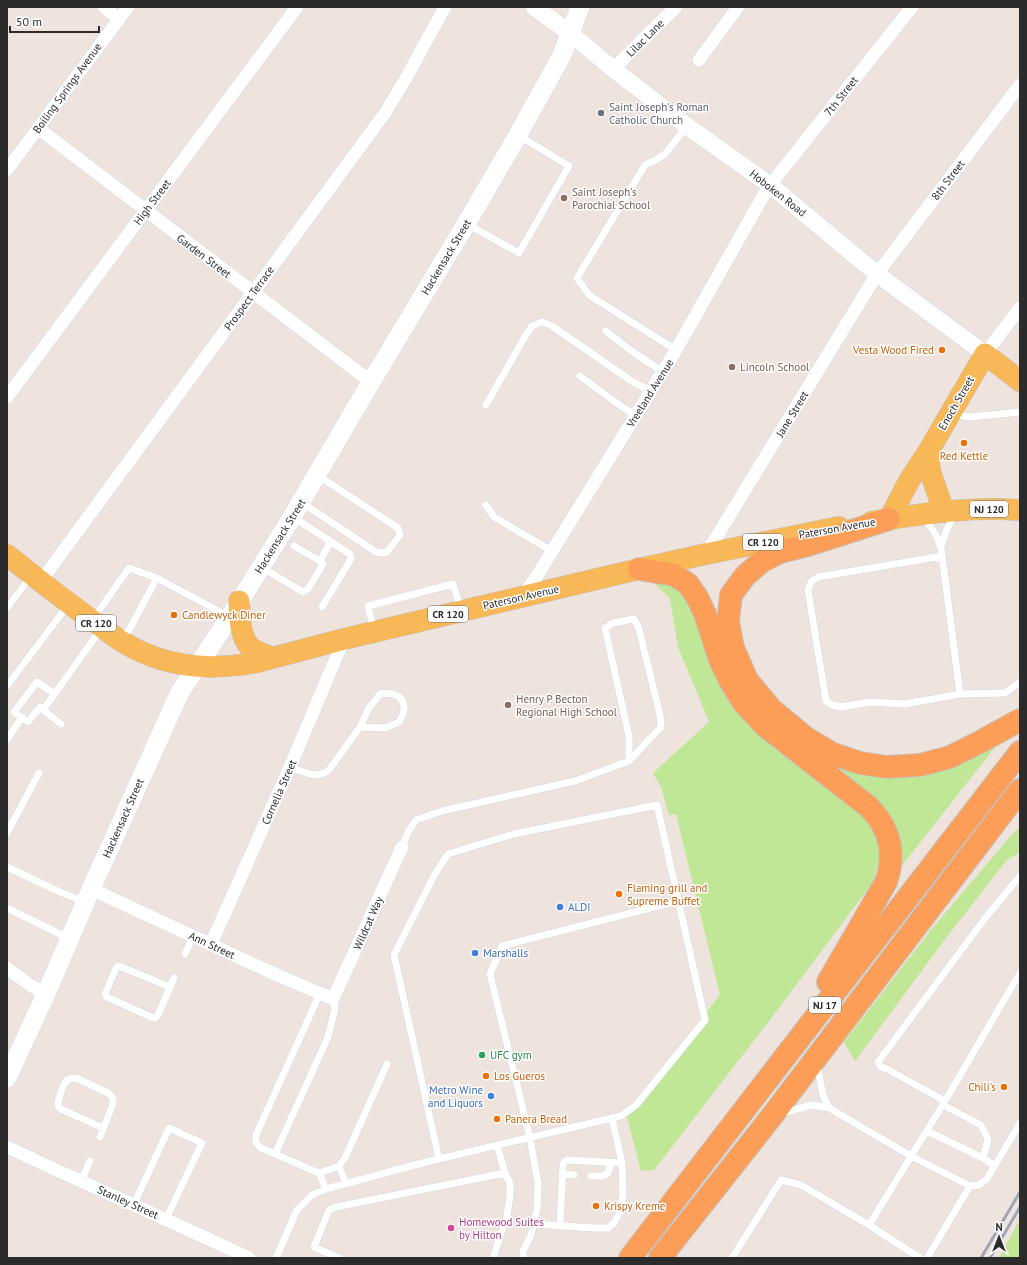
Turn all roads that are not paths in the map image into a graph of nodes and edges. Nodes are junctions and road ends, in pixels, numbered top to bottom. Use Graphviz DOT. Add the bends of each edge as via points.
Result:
graph roads {
  1 [pos="104,7"];
  2 [pos="128,7"];
  3 [pos="297,7"];
  4 [pos="445,7"];
  5 [pos="534,7"];
  6 [pos="580,7"];
  7 [pos="676,7"];
  8 [pos="738,7"];
  9 [pos="912,7"];
  10 [pos="119,19"];
  11 [pos="570,33"];
  12 [pos="699,60"];
  13 [pos="613,69"];
  14 [pos="1020,85"];
  15 [pos="687,126"];
  16 [pos="38,128"];
  17 [pos="518,134"];
  18 [pos="7,170"];
  19 [pos="770,185"];
  20 [pos="145,210"];
  21 [pos="466,224"];
  22 [pos="877,274"];
  23 [pos="253,292"];
  24 [pos="1020,308"];
  25 [pos="606,331"];
  26 [pos="676,350"];
  27 [pos="985,354"];
  28 [pos="663,372"];
  29 [pos="580,376"];
  30 [pos="1020,381"];
  31 [pos="371,382"];
  32 [pos="651,391"];
  33 [pos="7,397"];
  34 [pos="486,405"];
  35 [pos="1020,412"];
  36 [pos="950,414"];
  37 [pos="636,415"];
  38 [pos="928,452"];
  39 [pos="317,475"];
  40 [pos="486,505"];
  41 [pos="297,510"];
  42 [pos="1020,510"];
  43 [pos="951,511"];
  44 [pos="918,515"];
  45 [pos="889,519"];
  46 [pos="331,542"];
  47 [pos="294,546"];
  48 [pos="941,547"];
  49 [pos="552,551"];
  50 [pos="706,554"];
  51 [pos="7,555"];
  52 [pos="942,556"];
  53 [pos="320,561"];
  54 [pos="261,567"];
  55 [pos="639,569"];
  56 [pos="36,578"];
  57 [pos="158,578"];
  58 [pos="522,597"];
  59 [pos="69,603"];
  60 [pos="322,607"];
  61 [pos="7,608"];
  62 [pos="235,609"];
  63 [pos="462,611"];
  64 [pos="97,624"];
  65 [pos="374,632"];
  66 [pos="344,639"];
  67 [pos="121,641"];
  68 [pos="272,658"];
  69 [pos="197,667"];
  70 [pos="1020,682"];
  71 [pos="7,686"];
  72 [pos="55,694"];
  73 [pos="960,694"];
  74 [pos="44,710"];
  75 [pos="22,717"];
  76 [pos="1020,720"];
  77 [pos="61,724"];
  78 [pos="360,727"];
  79 [pos="7,740"];
  80 [pos="1020,752"];
  81 [pos="629,761"];
  82 [pos="290,767"];
  83 [pos="39,773"];
  84 [pos="1020,790"];
  85 [pos="1020,816"];
  86 [pos="991,826"];
  87 [pos="7,833"];
  88 [pos="402,847"];
  89 [pos="7,868"];
  90 [pos="1020,876"];
  91 [pos="88,896"];
  92 [pos="678,900"];
  93 [pos="7,908"];
  94 [pos="193,936"];
  95 [pos="70,939"];
  96 [pos="211,944"];
  97 [pos="185,954"];
  98 [pos="7,968"];
  99 [pos="1020,972"];
  100 [pos="174,978"];
  101 [pos="170,988"];
  102 [pos="319,993"];
  103 [pos="46,994"];
  104 [pos="333,998"];
  105 [pos="785,1057"];
  106 [pos="816,1058"];
  107 [pos="388,1064"];
  108 [pos="7,1078"];
  109 [pos="944,1103"];
  110 [pos="829,1108"];
  111 [pos="772,1116"];
  112 [pos="612,1118"];
  113 [pos="1020,1123"];
  114 [pos="103,1128"];
  115 [pos="926,1131"];
  116 [pos="100,1137"];
  117 [pos="530,1138"];
  118 [pos="497,1145"];
  119 [pos="7,1147"];
  120 [pos="275,1154"];
  121 [pos="911,1156"];
  122 [pos="983,1158"];
  123 [pos="439,1159"];
  124 [pos="90,1161"];
  125 [pos="611,1163"];
  126 [pos="622,1164"];
  127 [pos="339,1166"];
  128 [pos="995,1166"];
  129 [pos="319,1173"];
  130 [pos="505,1173"];
  131 [pos="562,1174"];
  132 [pos="574,1175"];
  133 [pos="591,1176"];
  134 [pos="81,1182"];
  135 [pos="346,1183"];
  136 [pos="970,1186"];
  137 [pos="326,1188"];
  138 [pos="134,1204"];
  139 [pos="166,1219"];
  140 [pos="533,1224"];
  141 [pos="869,1225"];
  142 [pos="560,1226"];
  143 [pos="249,1258"];
  144 [pos="276,1258"];
  145 [pos="339,1258"];
  146 [pos="493,1258"];
  147 [pos="523,1258"];
  148 [pos="630,1258"];
  149 [pos="660,1258"];
  150 [pos="732,1258"];
  151 [pos="920,1258"];
  152 [pos="927,1258"];
  1 -- 10 [label="street"];
  2 -- 10 [label="street, Boiling Springs Avenue"];
  3 -- 20 [label="street, High Street"];
  4 -- 23 [label="street, Prospect Terrace" via="385,113"];
  5 -- 11 [label="street, Hoboken Road"];
  6 -- 11 [label="main road, Hackensack Street"];
  7 -- 13 [label="street, Lilac Lane"];
  8 -- 12 [label="street"];
  9 -- 19 [label="street, 7th Street"];
  10 -- 16 [label="street, Boiling Springs Avenue"];
  11 -- 13 [label="street, Hoboken Road"];
  11 -- 17 [label="main road, Hackensack Street" via="562,55"];
  13 -- 15 [label="street, Hoboken Road"];
  14 -- 22 [label="street, 8th Street"];
  15 -- 19 [label="street, Hoboken Road"];
  15 -- 26 [label="lane" via="665,154 645,164 577,278 589,295"];
  16 -- 18 [label="street, Boiling Springs Avenue"];
  16 -- 20 [label="street, Garden Street"];
  17 -- 21 [label="main road, Hackensack Street"];
  17 -- 21 [label="lane" via="569,166 519,253"];
  19 -- 22 [label="street, Hoboken Road"];
  19 -- 26 [label="street, Vreeland Avenue"];
  20 -- 23 [label="street, Garden Street"];
  20 -- 33 [label="street, High Street"];
  21 -- 31 [label="main road, Hackensack Street"];
  22 -- 27 [label="street, Hoboken Road"];
  22 -- 50 [label="street, Jane Street"];
  23 -- 31 [label="street, Garden Street"];
  23 -- 56 [label="street, Prospect Terrace"];
  24 -- 27 [label="street"];
  25 -- 28 [label="lane"];
  26 -- 28 [label="street, Vreeland Avenue"];
  27 -- 30 [label="main road, Hoboken Road"];
  27 -- 36 [label="main road, Enoch Street"];
  28 -- 32 [label="street, Vreeland Avenue"];
  29 -- 37 [label="lane"];
  31 -- 39 [label="main road, Hackensack Street"];
  32 -- 34 [label="lane" via="633,382 552,326 542,322 532,326"];
  32 -- 37 [label="street, Vreeland Avenue"];
  35 -- 36 [label="lane" via="969,417"];
  36 -- 38 [label="main road, Enoch Street"];
  37 -- 49 [label="street, Vreeland Avenue"];
  38 -- 43 [label="main road" via="930,471"];
  38 -- 45 [label="main road, Enoch Street"];
  39 -- 41 [label="main road, Hackensack Street"];
  39 -- 41 [label="lane" via="398,528 400,535 388,551 376,552"];
  40 -- 49 [label="lane" via="494,517"];
  41 -- 46 [label="lane"];
  41 -- 54 [label="main road, Hackensack Street"];
  42 -- 43 [label="main road, Paterson Avenue / NJ 120"];
  43 -- 44 [label="main road, Paterson Avenue / NJ 120"];
  43 -- 48 [label="lane"];
  44 -- 45 [label="main road, Paterson Avenue / NJ 120"];
  44 -- 48 [label="lane" via="929,523"];
  45 -- 50 [label="main road, Paterson Avenue / CR 120"];
  45 -- 76 [label="highway" via="780,552 761,562 745,576 731,595 728,622 733,648 747,680 771,709 806,738 834,754 860,763 887,767 920,765 950,757"];
  46 -- 53 [label="lane"];
  46 -- 60 [label="lane" via="350,554 351,559"];
  47 -- 53 [label="lane"];
  48 -- 52 [label="lane"];
  49 -- 58 [label="street, Vreeland Avenue"];
  50 -- 55 [label="main road, Paterson Avenue / CR 120"];
  51 -- 56 [label="main road, Paterson Avenue / CR 120"];
  52 -- 73 [label="lane"];
  52 -- 73 [label="lane" via="818,577 811,582 808,590 826,702 840,707 871,702 905,704"];
  53 -- 54 [label="lane" via="323,564 308,589 303,592"];
  54 -- 62 [label="main road, Hackensack Street"];
  55 -- 58 [label="main road, Paterson Avenue / CR 120"];
  55 -- 105 [label="highway" via="674,575 688,584 705,614 720,660 743,702 765,726 869,807 881,822 889,840 891,862 886,882"];
  56 -- 59 [label="main road, Paterson Avenue / CR 120"];
  56 -- 61 [label="lane"];
  57 -- 62 [label="lane"];
  57 -- 64 [label="lane" via="129,568"];
  57 -- 67 [label="lane"];
  58 -- 63 [label="main road, Paterson Avenue / CR 120"];
  59 -- 64 [label="main road, Paterson Avenue / CR 120"];
  59 -- 71 [label="lane"];
  62 -- 68 [label="main road" via="250,647"];
  62 -- 69 [label="main road, Hackensack Street"];
  63 -- 65 [label="main road, Paterson Avenue / CR 120"];
  63 -- 65 [label="lane" via="453,584 368,606"];
  64 -- 67 [label="main road, Paterson Avenue / CR 120"];
  64 -- 72 [label="lane"];
  65 -- 66 [label="main road, Paterson Avenue / CR 120"];
  66 -- 68 [label="main road, Paterson Avenue / CR 120"];
  66 -- 82 [label="street, Cornelia Street"];
  67 -- 69 [label="main road, Paterson Avenue / CR 120" via="152,656"];
  68 -- 69 [label="main road, Paterson Avenue / CR 120" via="238,665"];
  69 -- 91 [label="main road, Hackensack Street" via="180,692"];
  70 -- 73 [label="lane" via="1005,693"];
  72 -- 74 [label="lane"];
  72 -- 75 [label="lane" via="37,682 14,712"];
  74 -- 75 [label="lane" via="40,707 28,722"];
  74 -- 77 [label="lane"];
  75 -- 79 [label="lane"];
  78 -- 78 [label="lane" via="369,708 380,694 396,694 403,702 404,711 399,722 385,728"];
  78 -- 82 [label="lane" via="323,775 312,775"];
  80 -- 105 [label="highway, NJ 17"];
  81 -- 81 [label="lane" via="629,736 605,628 613,623 634,619 639,629 662,727"];
  81 -- 88 [label="lane" via="575,781 442,811 416,820"];
  82 -- 96 [label="street, Cornelia Street"];
  83 -- 87 [label="lane"];
  84 -- 86 [label="highway, NJ 17"];
  85 -- 86 [label="highway"];
  86 -- 106 [label="highway, NJ 17"];
  88 -- 104 [label="street, Wildcat Way"];
  89 -- 91 [label="lane" via="60,892"];
  90 -- 109 [label="lane" via="976,929 878,1062 881,1067"];
  91 -- 94 [label="street, Ann Street"];
  91 -- 95 [label="main road, Hackensack Street"];
  92 -- 112 [label="lane" via="705,1020 636,1105 621,1116"];
  92 -- 117 [label="lane" via="502,946 490,974"];
  92 -- 123 [label="lane" via="657,805 514,834 448,854 435,874 394,955"];
  93 -- 95 [label="lane"];
  94 -- 96 [label="street, Ann Street"];
  94 -- 97 [label="lane"];
  95 -- 103 [label="main road, Hackensack Street"];
  96 -- 102 [label="street, Ann Street"];
  98 -- 103 [label="street"];
  99 -- 109 [label="lane"];
  100 -- 101 [label="lane"];
  101 -- 101 [label="lane" via="155,1018 105,994 119,966"];
  102 -- 104 [label="street, Ann Street"];
  102 -- 120 [label="lane" via="256,1135 256,1144"];
  103 -- 108 [label="main road, Hackensack Street"];
  104 -- 120 [label="lane" via="336,1009 328,1037"];
  105 -- 148 [label="highway, NJ 17"];
  106 -- 110 [label="lane" via="823,1095"];
  106 -- 111 [label="highway, NJ 17"];
  107 -- 127 [label="lane" via="349,1150"];
  109 -- 115 [label="lane"];
  109 -- 122 [label="lane" via="981,1125 988,1139"];
  110 -- 111 [label="lane" via="812,1105"];
  110 -- 121 [label="lane"];
  111 -- 149 [label="highway, NJ 17"];
  112 -- 117 [label="lane"];
  112 -- 126 [label="lane"];
  113 -- 128 [label="lane"];
  114 -- 114 [label="lane" via="113,1098 108,1093 76,1078 70,1078 66,1081 58,1106"];
  114 -- 116 [label="lane"];
  115 -- 121 [label="lane"];
  115 -- 122 [label="lane"];
  117 -- 118 [label="lane"];
  117 -- 140 [label="lane" via="538,1183 537,1209"];
  118 -- 123 [label="lane"];
  118 -- 130 [label="lane"];
  119 -- 134 [label="street, Stanley Street"];
  120 -- 129 [label="lane"];
  121 -- 136 [label="lane"];
  121 -- 141 [label="lane"];
  122 -- 128 [label="lane"];
  123 -- 135 [label="lane"];
  124 -- 134 [label="lane"];
  125 -- 126 [label="lane"];
  125 -- 131 [label="lane" via="568,1160 564,1162"];
  125 -- 133 [label="lane" via="608,1173"];
  126 -- 142 [label="lane" via="623,1195 619,1214 614,1223 608,1228"];
  127 -- 129 [label="lane"];
  127 -- 135 [label="lane"];
  128 -- 136 [label="lane" via="987,1179 979,1185"];
  129 -- 137 [label="lane"];
  130 -- 145 [label="lane" via="330,1210 314,1247"];
  130 -- 146 [label="lane" via="510,1183 510,1196 507,1216"];
  131 -- 132 [label="lane"];
  131 -- 142 [label="lane"];
  134 -- 138 [label="street, Stanley Street"];
  135 -- 137 [label="lane"];
  136 -- 152 [label="lane"];
  137 -- 144 [label="lane" via="312,1195 297,1210"];
  138 -- 139 [label="street, Stanley Street"];
  138 -- 139 [label="lane" via="170,1128 202,1143"];
  139 -- 143 [label="street, Stanley Street"];
  140 -- 142 [label="lane"];
  140 -- 147 [label="lane"];
  141 -- 150 [label="lane" via="800,1185 781,1180"];
  141 -- 151 [label="lane"];
}
